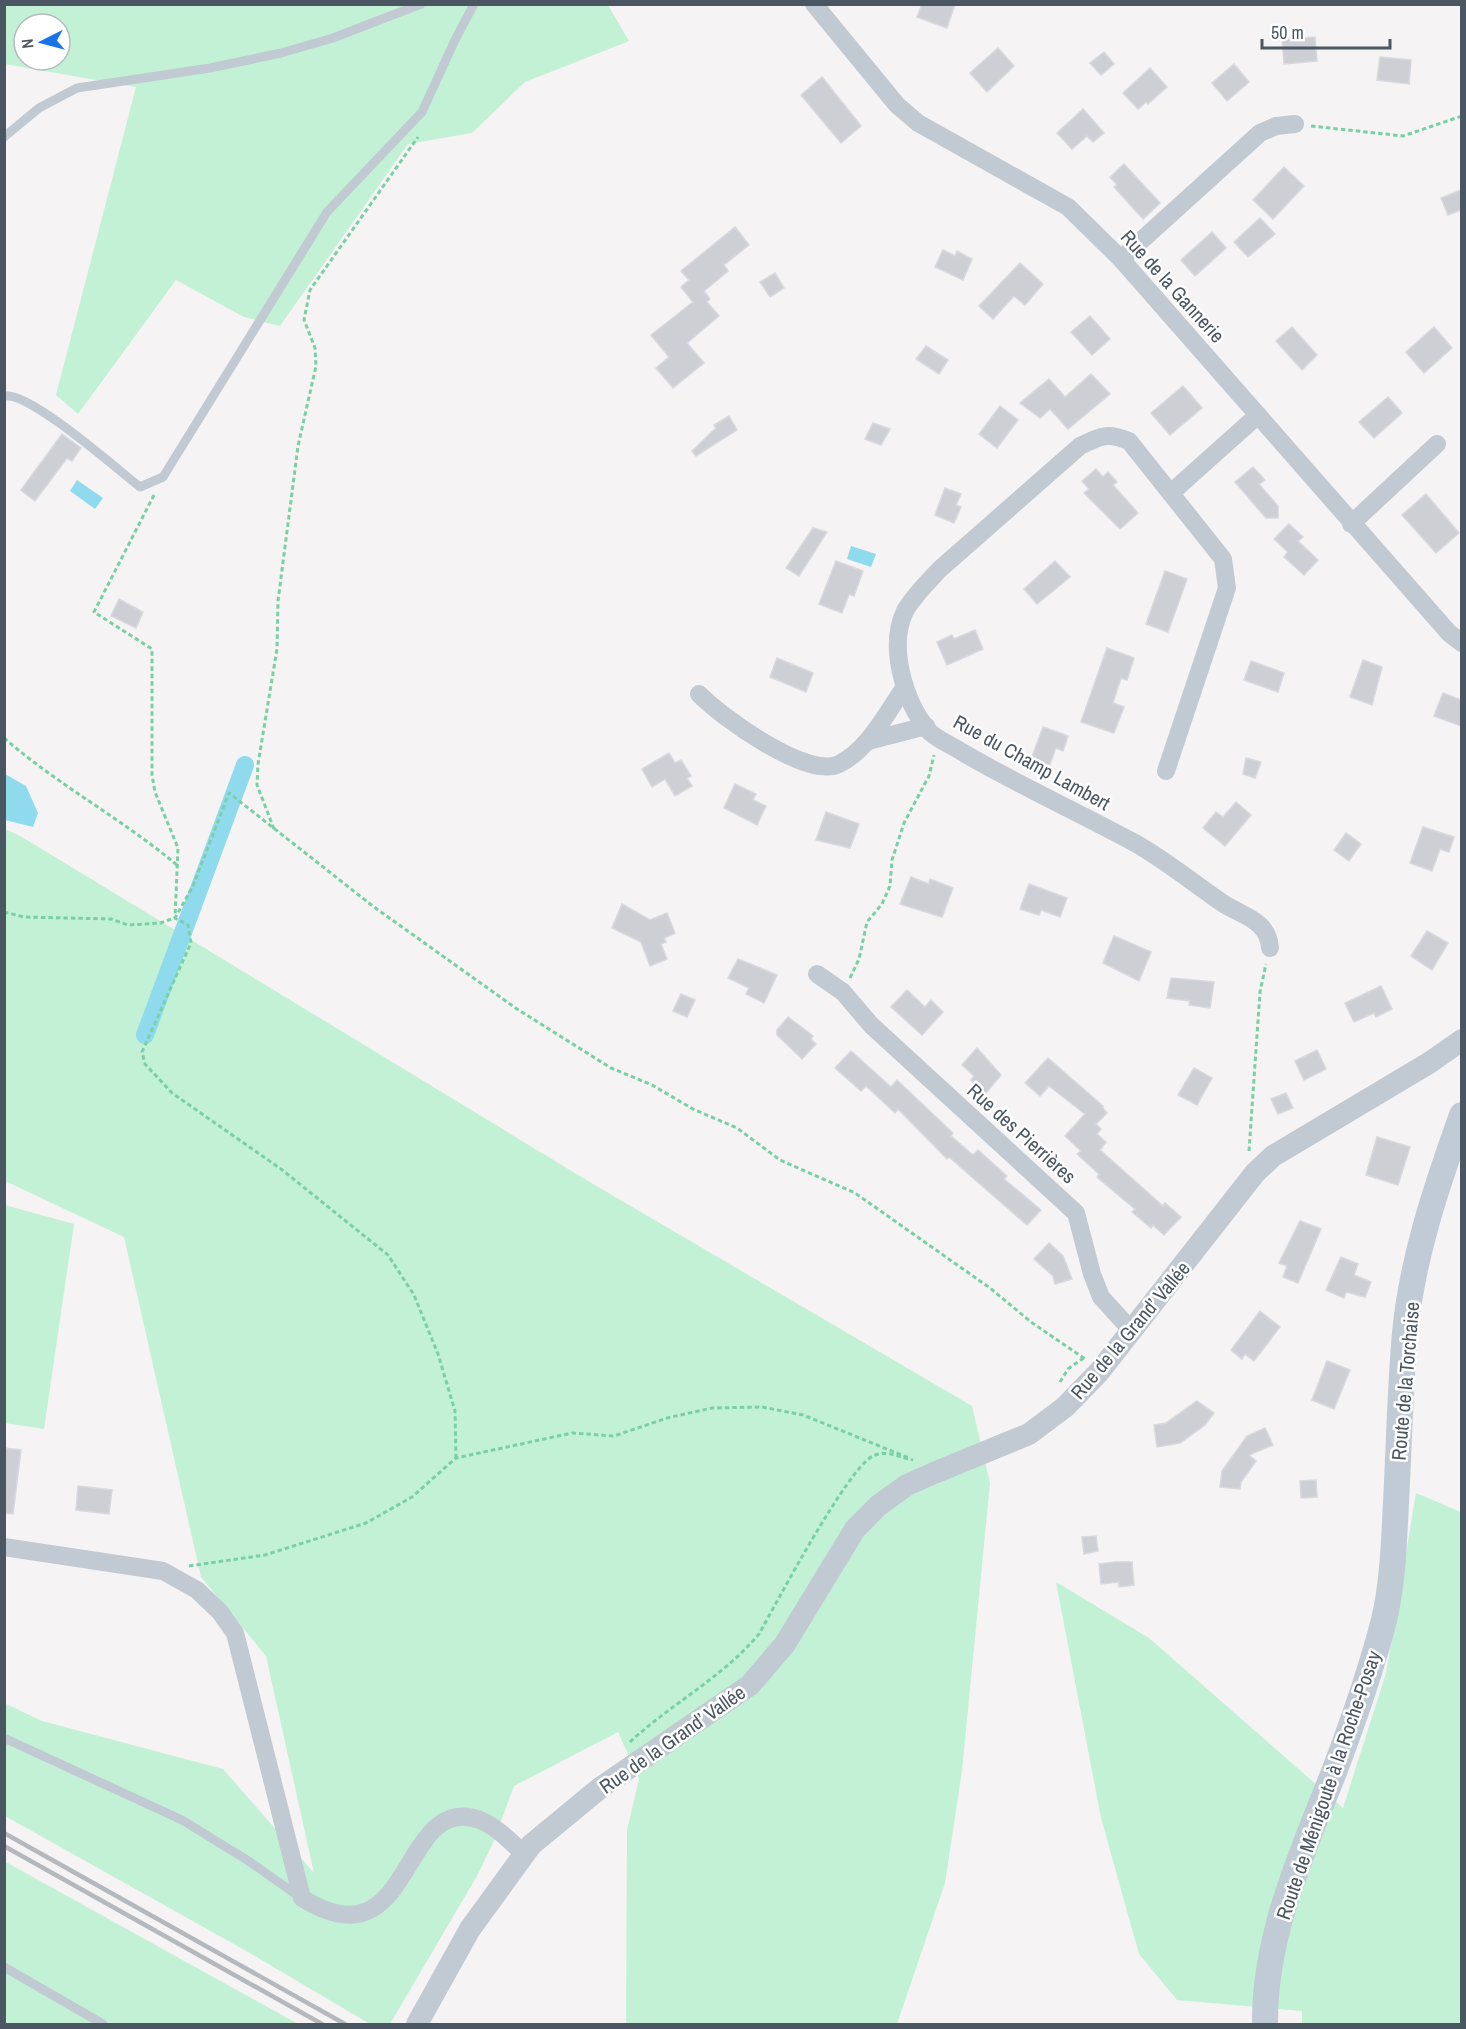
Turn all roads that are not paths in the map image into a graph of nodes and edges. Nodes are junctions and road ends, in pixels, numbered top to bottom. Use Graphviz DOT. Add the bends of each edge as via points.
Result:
graph roads {
  1 [pos="421,4"];
  2 [pos="474,4"];
  3 [pos="814,4"];
  4 [pos="1295,124"];
  5 [pos="4,137"];
  6 [pos="1122,259"];
  7 [pos="4,396"];
  8 [pos="1258,415"];
  9 [pos="1437,444"];
  10 [pos="1172,492"];
  11 [pos="1352,524"];
  12 [pos="1461,643"];
  13 [pos="904,688"];
  14 [pos="699,694"];
  15 [pos="927,729"];
  16 [pos="868,741"];
  17 [pos="1166,771"];
  18 [pos="1270,948"];
  19 [pos="817,974"];
  20 [pos="1461,1040"];
  21 [pos="1461,1062"];
  22 [pos="1429,1063"];
  23 [pos="1461,1115"];
  24 [pos="1131,1330"];
  25 [pos="4,1547"];
  26 [pos="1390,1582"];
  27 [pos="4,1738"];
  28 [pos="524,1854"];
  29 [pos="302,1898"];
  30 [pos="4,1967"];
  31 [pos="420,2019"];
  32 [pos="103,2025"];
  33 [pos="1266,2025"];
  1 -- 5 [label="lane" via="333,38 281,53 77,88 39,108"];
  2 -- 7 [label="lane" via="422,112 327,212 163,477 140,487 50,415 20,398"];
  3 -- 6 [label="street, Rue de la Gannerie" via="897,105 918,123 1068,207"];
  4 -- 6 [label="street" via="1260,133"];
  6 -- 8 [label="street, Rue de la Gannerie"];
  8 -- 10 [label="street"];
  8 -- 11 [label="street, Rue de la Gannerie"];
  9 -- 11 [label="street"];
  10 -- 13 [label="street, Rue du Champ Lambert" via="1129,441 1114,435 1080,446 919,591 904,612 898,648"];
  10 -- 17 [label="street, Rue du Champ Lambert" via="1223,559 1227,588"];
  11 -- 12 [label="street, Rue de la Gannerie"];
  13 -- 15 [label="street, Rue du Champ Lambert"];
  13 -- 16 [label="street"];
  14 -- 16 [label="street" via="717,713 746,732 815,766 838,765"];
  15 -- 16 [label="street"];
  15 -- 18 [label="street, Rue du Champ Lambert" via="1137,845 1235,912 1258,921 1269,938"];
  19 -- 24 [label="street, Rue des Pierrières" via="843,992 871,1025 1076,1213 1101,1297"];
  20 -- 22 [label="street, Rue de la Grand’ Vallée"];
  21 -- 22 [label="street, Rue de la Grand’ Vallée"];
  22 -- 24 [label="street, Rue de la Grand’ Vallée" via="1273,1156 1255,1173"];
  23 -- 26 [label="main road, Route de la Torchaise" via="1418,1257 1406,1331"];
  24 -- 28 [label="street, Rue de la Grand’ Vallée" via="1099,1372 1065,1407 1029,1434 928,1466 879,1505 855,1529 784,1644 750,1685 600,1788"];
  25 -- 29 [label="street" via="163,1570 197,1590 220,1612 235,1633"];
  26 -- 33 [label="main road, Route de Ménigoute à la Roche-Posay" via="1384,1618 1356,1710 1283,1908 1269,1963"];
  27 -- 29 [label="lane" via="182,1820"];
  28 -- 29 [label="street" via="480,1820 447,1820 424,1840 388,1895 365,1913 334,1915"];
  28 -- 31 [label="street, Rue de la Grand’ Vallée" via="470,1929"];
  30 -- 32 [label="lane"];
}
